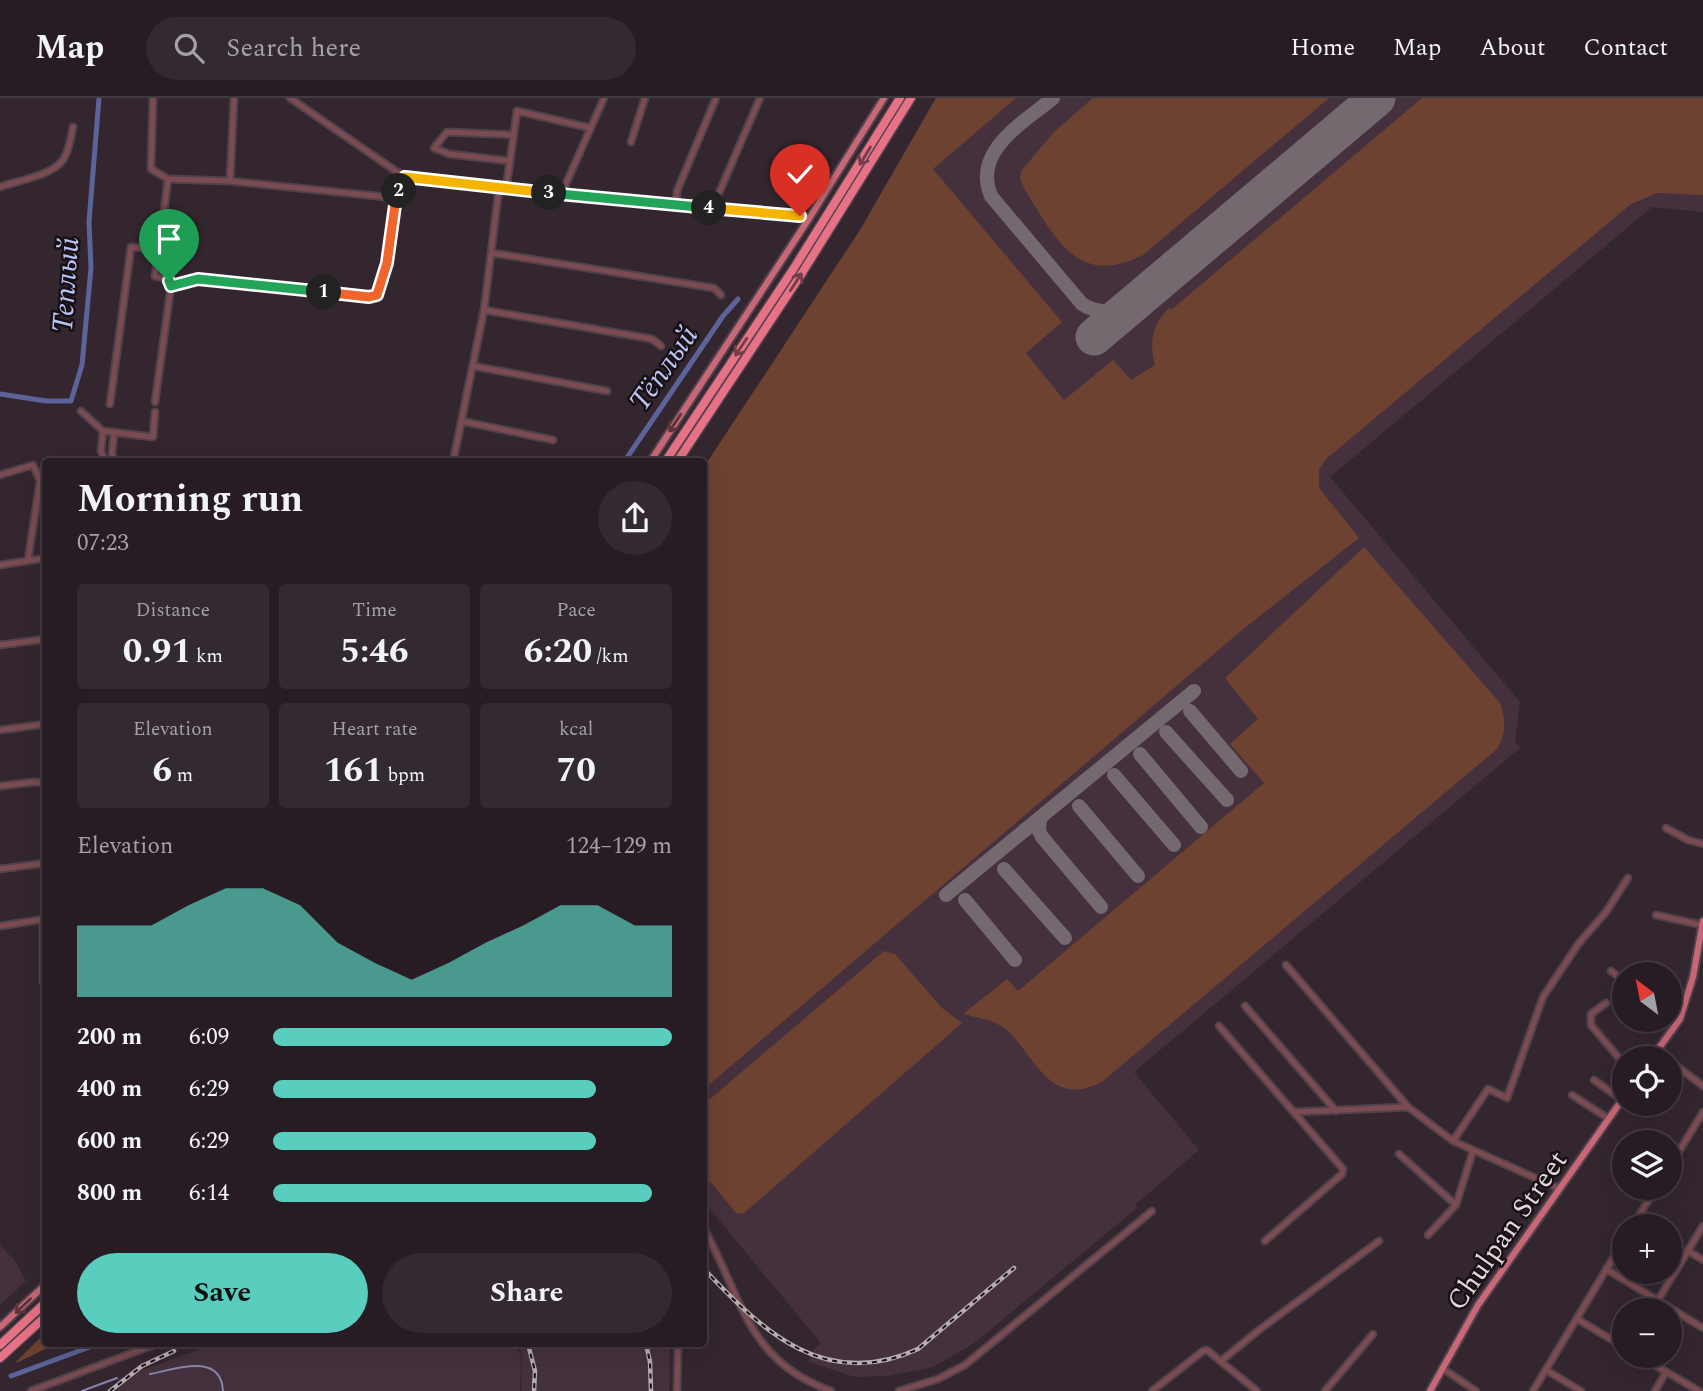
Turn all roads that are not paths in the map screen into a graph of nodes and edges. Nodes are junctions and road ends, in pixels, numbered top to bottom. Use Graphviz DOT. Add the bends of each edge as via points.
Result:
graph roads {
  1 [pos="153,98"];
  2 [pos="234,98"];
  3 [pos="290,98"];
  4 [pos="604,98"];
  5 [pos="645,98"];
  6 [pos="716,98"];
  7 [pos="760,98"];
  8 [pos="884,98"];
  9 [pos="900,98"];
  10 [pos="911,98"];
  11 [pos="73,127"];
  12 [pos="590,128"];
  13 [pos="514,135"];
  14 [pos="631,142"];
  15 [pos="510,161"];
  16 [pos="405,177"];
  17 [pos="168,179"];
  18 [pos="230,181"];
  19 [pos="0,187"];
  20 [pos="503,188"];
  21 [pos="564,194"];
  22 [pos="396,198"];
  23 [pos="676,205"];
  24 [pos="715,208"];
  25 [pos="810,218"];
  26 [pos="159,250"];
  27 [pos="492,253"];
  28 [pos="171,286"];
  29 [pos="721,295"];
  30 [pos="484,310"];
  31 [pos="661,345"];
  32 [pos="473,366"];
  33 [pos="607,391"];
  34 [pos="155,402"];
  35 [pos="110,404"];
  36 [pos="81,411"];
  37 [pos="155,412"];
  38 [pos="461,421"];
  39 [pos="103,431"];
  40 [pos="114,433"];
  41 [pos="553,440"];
  42 [pos="104,458"];
  43 [pos="114,458"];
  44 [pos="454,458"];
  45 [pos="653,458"];
  46 [pos="668,458"];
  47 [pos="680,458"];
  48 [pos="0,475"];
  49 [pos="42,478"];
  50 [pos="42,485"];
  51 [pos="42,558"];
  52 [pos="28,560"];
  53 [pos="0,565"];
  54 [pos="42,640"];
  55 [pos="0,645"];
  56 [pos="42,725"];
  57 [pos="0,730"];
  58 [pos="42,783"];
  59 [pos="0,786"];
  60 [pos="1666,828"];
  61 [pos="1703,844"];
  62 [pos="42,864"];
  63 [pos="0,869"];
  64 [pos="1628,878"];
  65 [pos="1656,915"];
  66 [pos="42,919"];
  67 [pos="1702,923"];
  68 [pos="0,926"];
  69 [pos="1286,965"];
  70 [pos="1606,1003"];
  71 [pos="1245,1006"];
  72 [pos="1682,1013"];
  73 [pos="1219,1026"];
  74 [pos="1612,1050"];
  75 [pos="1682,1070"];
  76 [pos="1594,1080"];
  77 [pos="1703,1086"];
  78 [pos="1612,1091"];
  79 [pos="1572,1096"];
  80 [pos="1409,1107"];
  81 [pos="1336,1111"];
  82 [pos="1294,1112"];
  83 [pos="1703,1112"];
  84 [pos="1612,1114"];
  85 [pos="1609,1119"];
  86 [pos="1453,1141"];
  87 [pos="1682,1146"];
  88 [pos="1473,1151"];
  89 [pos="1399,1154"];
  90 [pos="1560,1189"];
  91 [pos="1456,1205"];
  92 [pos="1152,1211"];
  93 [pos="1703,1226"];
  94 [pos="707,1235"];
  95 [pos="1428,1235"];
  96 [pos="1265,1241"];
  97 [pos="1380,1241"];
  98 [pos="1689,1251"];
  99 [pos="1612,1259"];
  100 [pos="1703,1260"];
  101 [pos="1606,1269"];
  102 [pos="42,1288"];
  103 [pos="1655,1298"];
  104 [pos="1659,1298"];
  105 [pos="42,1306"];
  106 [pos="1682,1315"];
  107 [pos="1577,1319"];
  108 [pos="42,1320"];
  109 [pos="0,1327"];
  110 [pos="1703,1328"];
  111 [pos="1373,1334"];
  112 [pos="1612,1340"];
  113 [pos="0,1345"];
  114 [pos="148,1347"];
  115 [pos="678,1347"];
  116 [pos="0,1359"];
  117 [pos="1221,1361"];
  118 [pos="1442,1368"];
  119 [pos="1658,1368"];
  120 [pos="1546,1370"];
  121 [pos="1666,1373"];
  122 [pos="1156,1390"];
  123 [pos="30,1391"];
  124 [pos="677,1391"];
  125 [pos="831,1391"];
  126 [pos="899,1391"];
  127 [pos="1257,1391"];
  128 [pos="1325,1391"];
  129 [pos="1430,1391"];
  130 [pos="1476,1391"];
  131 [pos="1533,1391"];
  132 [pos="1581,1391"];
  133 [pos="1655,1391"];
  134 [pos="1699,1391"];
  1 -- 17 [label="street" via="151,169"];
  2 -- 18 [label="street"];
  3 -- 16 [label="street"];
  4 -- 12 [label="street"];
  5 -- 14 [label="street"];
  6 -- 23 [label="street" via="677,191"];
  7 -- 24 [label="street"];
  8 -- 25 [label="main road"];
  9 -- 46 [label="highway, one-way"];
  47 -- 10 [label="highway, one-way"];
  11 -- 19 [label="street" via="69,148 59,165"];
  12 -- 13 [label="street" via="517,111"];
  12 -- 21 [label="street"];
  13 -- 15 [label="street"];
  13 -- 15 [label="street" via="447,132 434,148"];
  15 -- 20 [label="street"];
  16 -- 20 [label="street"];
  16 -- 22 [label="street"];
  17 -- 18 [label="street"];
  17 -- 26 [label="street"];
  18 -- 22 [label="street"];
  20 -- 21 [label="street"];
  20 -- 27 [label="street"];
  21 -- 23 [label="street"];
  22 -- 28 [label="street" via="387,263 377,295 372,297 198,279"];
  23 -- 24 [label="street"];
  24 -- 25 [label="street"];
  25 -- 45 [label="main road, one-way"];
  26 -- 28 [label="street" via="155,276 168,279"];
  26 -- 35 [label="street" via="131,247"];
  27 -- 29 [label="street" via="714,288"];
  27 -- 30 [label="street"];
  28 -- 34 [label="street"];
  30 -- 31 [label="street" via="652,339"];
  30 -- 32 [label="street"];
  32 -- 33 [label="street"];
  32 -- 38 [label="street"];
  36 -- 39 [label="street"];
  37 -- 40 [label="street" via="153,437"];
  38 -- 41 [label="street"];
  38 -- 44 [label="street"];
  39 -- 40 [label="street"];
  39 -- 42 [label="street"];
  40 -- 43 [label="street"];
  48 -- 49 [label="street" via="33,465"];
  50 -- 52 [label="street"];
  51 -- 52 [label="street"];
  52 -- 53 [label="street"];
  54 -- 55 [label="street"];
  56 -- 57 [label="street"];
  58 -- 59 [label="street"];
  60 -- 61 [label="street"];
  62 -- 63 [label="street"];
  64 -- 86 [label="street" via="1543,997 1507,1098 1488,1089"];
  65 -- 67 [label="street"];
  66 -- 68 [label="street"];
  67 -- 72 [label="main road"];
  69 -- 80 [label="street"];
  70 -- 74 [label="street" via="1591,1014 1591,1025"];
  71 -- 81 [label="street"];
  73 -- 82 [label="street"];
  75 -- 77 [label="street"];
  76 -- 78 [label="street"];
  79 -- 85 [label="street"];
  80 -- 81 [label="street"];
  80 -- 86 [label="street"];
  81 -- 82 [label="street"];
  82 -- 96 [label="street" via="1343,1169 1342,1174"];
  83 -- 87 [label="street"];
  84 -- 85 [label="main road, Chulpan Street"];
  85 -- 90 [label="main road, Chulpan Street"];
  86 -- 88 [label="street"];
  88 -- 90 [label="street"];
  88 -- 91 [label="street"];
  89 -- 91 [label="street"];
  90 -- 118 [label="main road, Chulpan Street" via="1478,1305"];
  91 -- 95 [label="street"];
  92 -- 126 [label="street" via="965,1364 938,1379"];
  93 -- 98 [label="street"];
  94 -- 125 [label="street" via="753,1330 779,1362 808,1383"];
  97 -- 117 [label="street"];
  98 -- 100 [label="street"];
  98 -- 104 [label="street"];
  99 -- 101 [label="street"];
  101 -- 103 [label="street"];
  101 -- 107 [label="street"];
  102 -- 109 [label="main road, one-way"];
  105 -- 113 [label="highway"];
  106 -- 110 [label="street"];
  107 -- 112 [label="street"];
  107 -- 120 [label="street"];
  108 -- 116 [label="highway"];
  111 -- 128 [label="street"];
  114 -- 123 [label="street"];
  115 -- 124 [label="street"];
  117 -- 122 [label="street" via="1203,1351"];
  117 -- 127 [label="street"];
  118 -- 129 [label="main road, Chulpan Street"];
  118 -- 130 [label="street"];
  119 -- 121 [label="street"];
  120 -- 131 [label="street"];
  120 -- 132 [label="street"];
  121 -- 133 [label="street"];
  121 -- 134 [label="street"];
}
